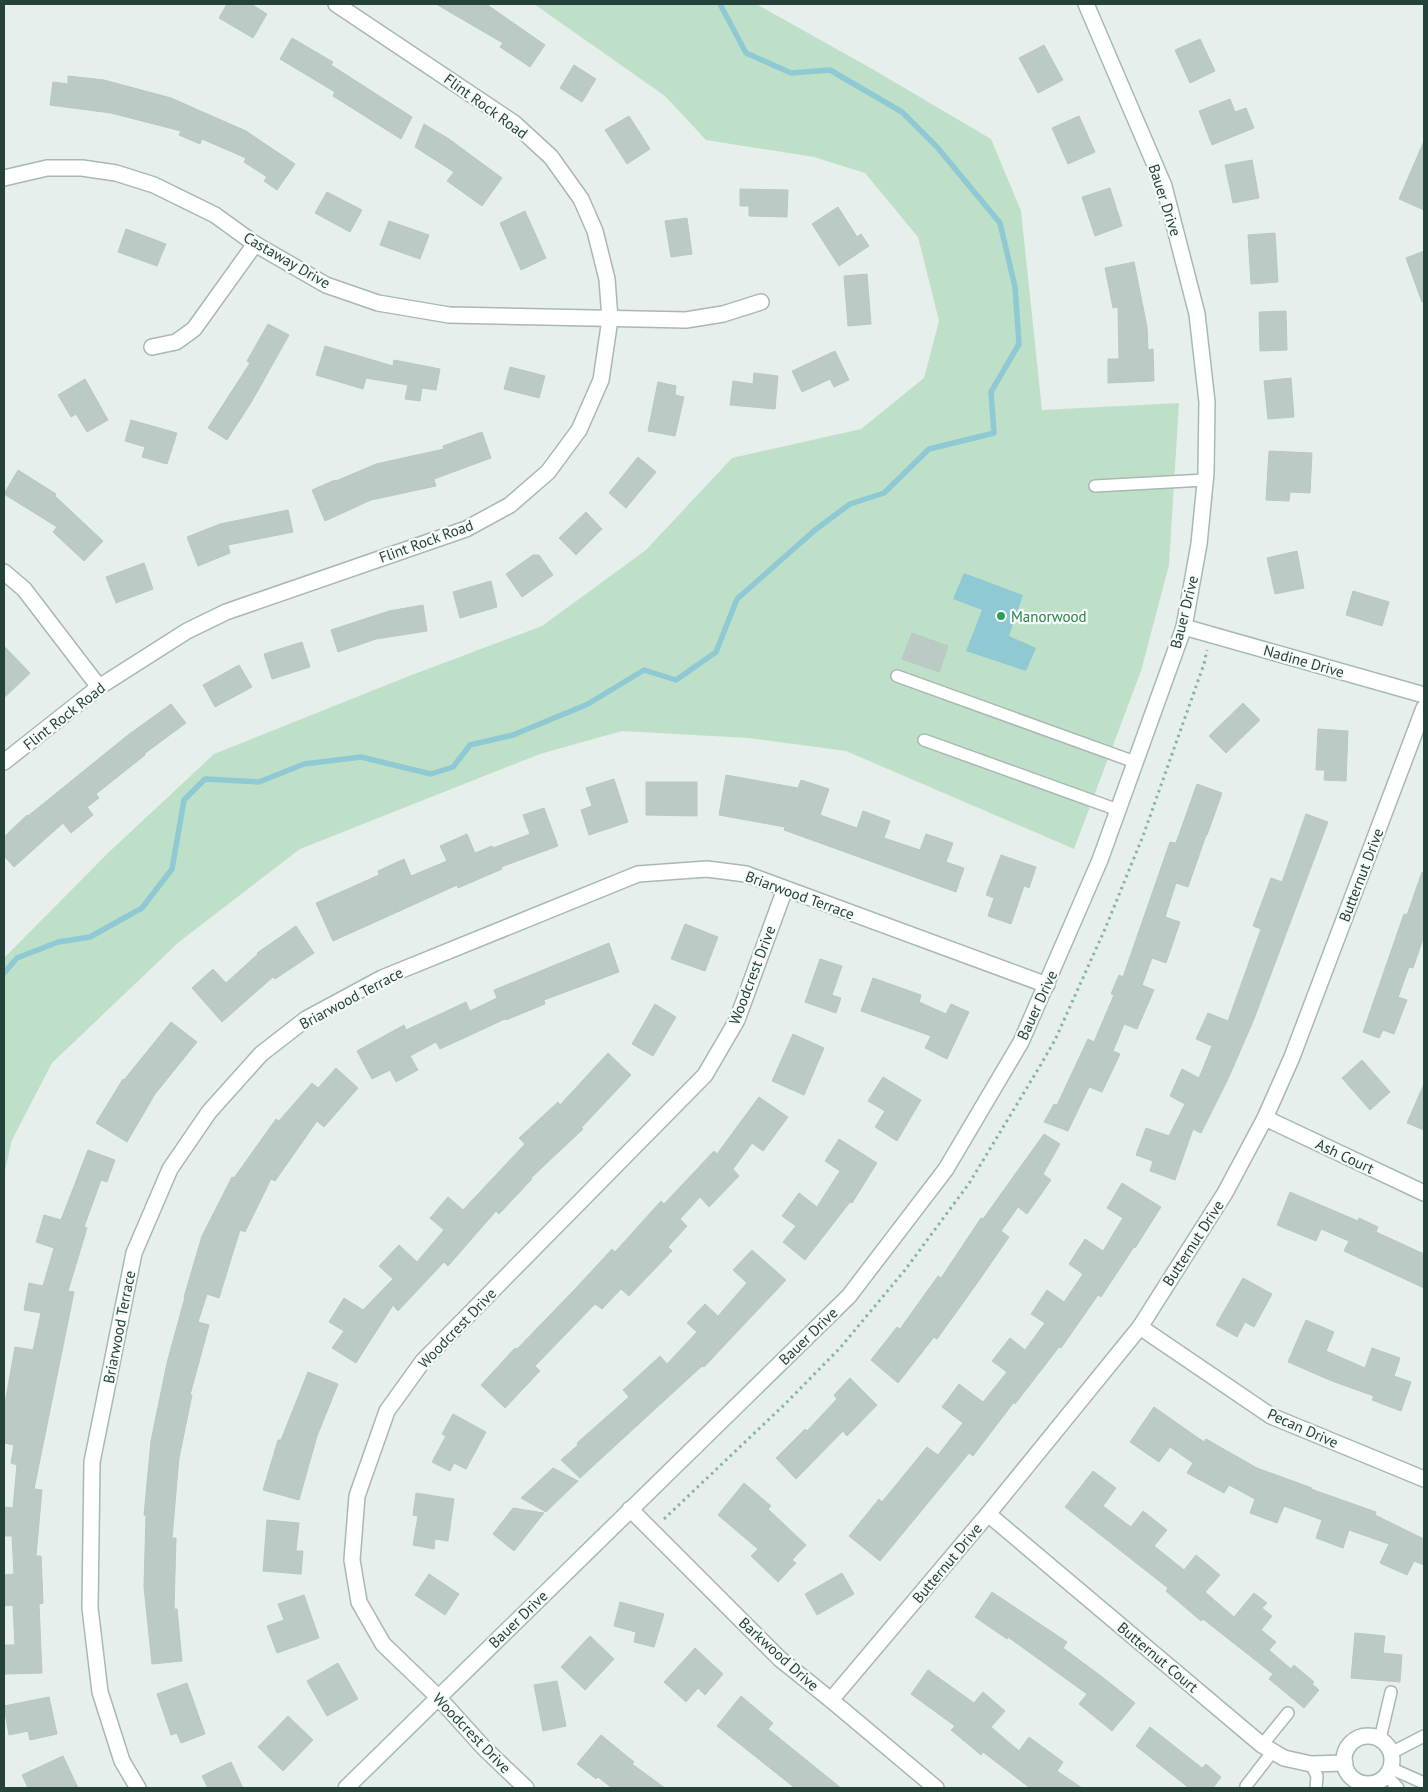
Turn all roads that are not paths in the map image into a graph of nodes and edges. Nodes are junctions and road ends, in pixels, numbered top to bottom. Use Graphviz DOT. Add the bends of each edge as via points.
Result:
graph roads {
  1 [pos="336,4"];
  2 [pos="1086,4"];
  3 [pos="4,178"];
  4 [pos="254,244"];
  5 [pos="761,302"];
  6 [pos="610,319"];
  7 [pos="152,347"];
  8 [pos="1205,480"];
  9 [pos="1095,486"];
  10 [pos="4,572"];
  11 [pos="1184,627"];
  12 [pos="898,676"];
  13 [pos="99,687"];
  14 [pos="1424,695"];
  15 [pos="1424,708"];
  16 [pos="924,740"];
  17 [pos="4,762"];
  18 [pos="1135,762"];
  19 [pos="1118,810"];
  20 [pos="785,889"];
  21 [pos="1047,985"];
  22 [pos="1265,1118"];
  23 [pos="1424,1193"];
  24 [pos="1140,1327"];
  25 [pos="1424,1479"];
  26 [pos="630,1509"];
  27 [pos="988,1514"];
  28 [pos="1391,1692"];
  29 [pos="438,1697"];
  30 [pos="831,1700"];
  31 [pos="1288,1714"];
  32 [pos="1424,1736"];
  33 [pos="1380,1739"];
  34 [pos="1268,1748"];
  35 [pos="1391,1752"];
  36 [pos="1344,1763"];
  37 [pos="1311,1764"];
  38 [pos="1388,1772"];
  39 [pos="1424,1783"];
  40 [pos="1246,1786"];
  41 [pos="1372,1786"];
  42 [pos="138,1788"];
  43 [pos="346,1788"];
  44 [pos="526,1788"];
  45 [pos="936,1788"];
  46 [pos="1316,1788"];
  47 [pos="1398,1788"];
  1 -- 6 [label="street, Flint Rock Road" via="514,123 551,157 581,199 595,231 608,279"];
  2 -- 8 [label="street, Bauer Drive" via="1164,186 1197,314 1207,402"];
  3 -- 4 [label="street, Castaway Drive" via="47,168 82,168 116,173 154,185 215,215"];
  4 -- 6 [label="street, Castaway Drive" via="326,285 378,303 449,315"];
  4 -- 7 [label="street" via="194,329 176,342"];
  5 -- 6 [label="street, Castaway Drive" via="723,314 686,320"];
  6 -- 13 [label="street, Flint Rock Road" via="601,380 579,430 548,472 510,505 466,529 226,612 187,631"];
  8 -- 9 [label="lane"];
  8 -- 11 [label="street, Bauer Drive" via="1199,544"];
  10 -- 13 [label="street" via="24,589"];
  11 -- 14 [label="street, Nadine Drive"];
  11 -- 18 [label="street, Bauer Drive"];
  12 -- 18 [label="lane"];
  13 -- 17 [label="street, Flint Rock Road"];
  15 -- 22 [label="street, Butternut Drive" via="1292,1057"];
  16 -- 19 [label="lane"];
  18 -- 19 [label="street, Bauer Drive"];
  19 -- 21 [label="street, Bauer Drive"];
  20 -- 21 [label="street, Briarwood Terrace"];
  20 -- 29 [label="street, Woodcrest Drive" via="737,1020 705,1075 423,1361 387,1411 357,1496 352,1560 359,1602 383,1644"];
  20 -- 42 [label="street, Briarwood Terrace" via="746,874 707,869 638,874 382,978 306,1019 261,1054 209,1112 170,1169 134,1253 92,1462 90,1608 100,1692 122,1761"];
  21 -- 26 [label="street, Bauer Drive" via="1021,1042 946,1169 849,1296"];
  22 -- 23 [label="street, Ash Court"];
  22 -- 24 [label="street, Butternut Drive" via="1225,1192"];
  24 -- 25 [label="street, Pecan Drive" via="1271,1416"];
  24 -- 27 [label="street, Butternut Drive"];
  26 -- 29 [label="street, Bauer Drive"];
  26 -- 30 [label="street, Barkwood Drive" via="780,1659"];
  27 -- 30 [label="street, Butternut Drive"];
  27 -- 34 [label="street, Butternut Court"];
  28 -- 33 [label="lane"];
  29 -- 43 [label="street, Bauer Drive"];
  29 -- 44 [label="street, Woodcrest Drive"];
  30 -- 45 [label="street, Barkwood Drive"];
  31 -- 34 [label="lane"];
  32 -- 35 [label="lane"];
  33 -- 35 [label="street"];
  33 -- 36 [label="street" via="1363,1736 1355,1740 1348,1746"];
  34 -- 37 [label="street, Butternut Court" via="1284,1758"];
  34 -- 40 [label="lane"];
  35 -- 38 [label="street"];
  36 -- 37 [label="street, Butternut Court"];
  36 -- 41 [label="street" via="1352,1777"];
  37 -- 46 [label="lane" via="1317,1776"];
  38 -- 39 [label="lane"];
  38 -- 41 [label="street"];
  38 -- 47 [label="lane"];
}
